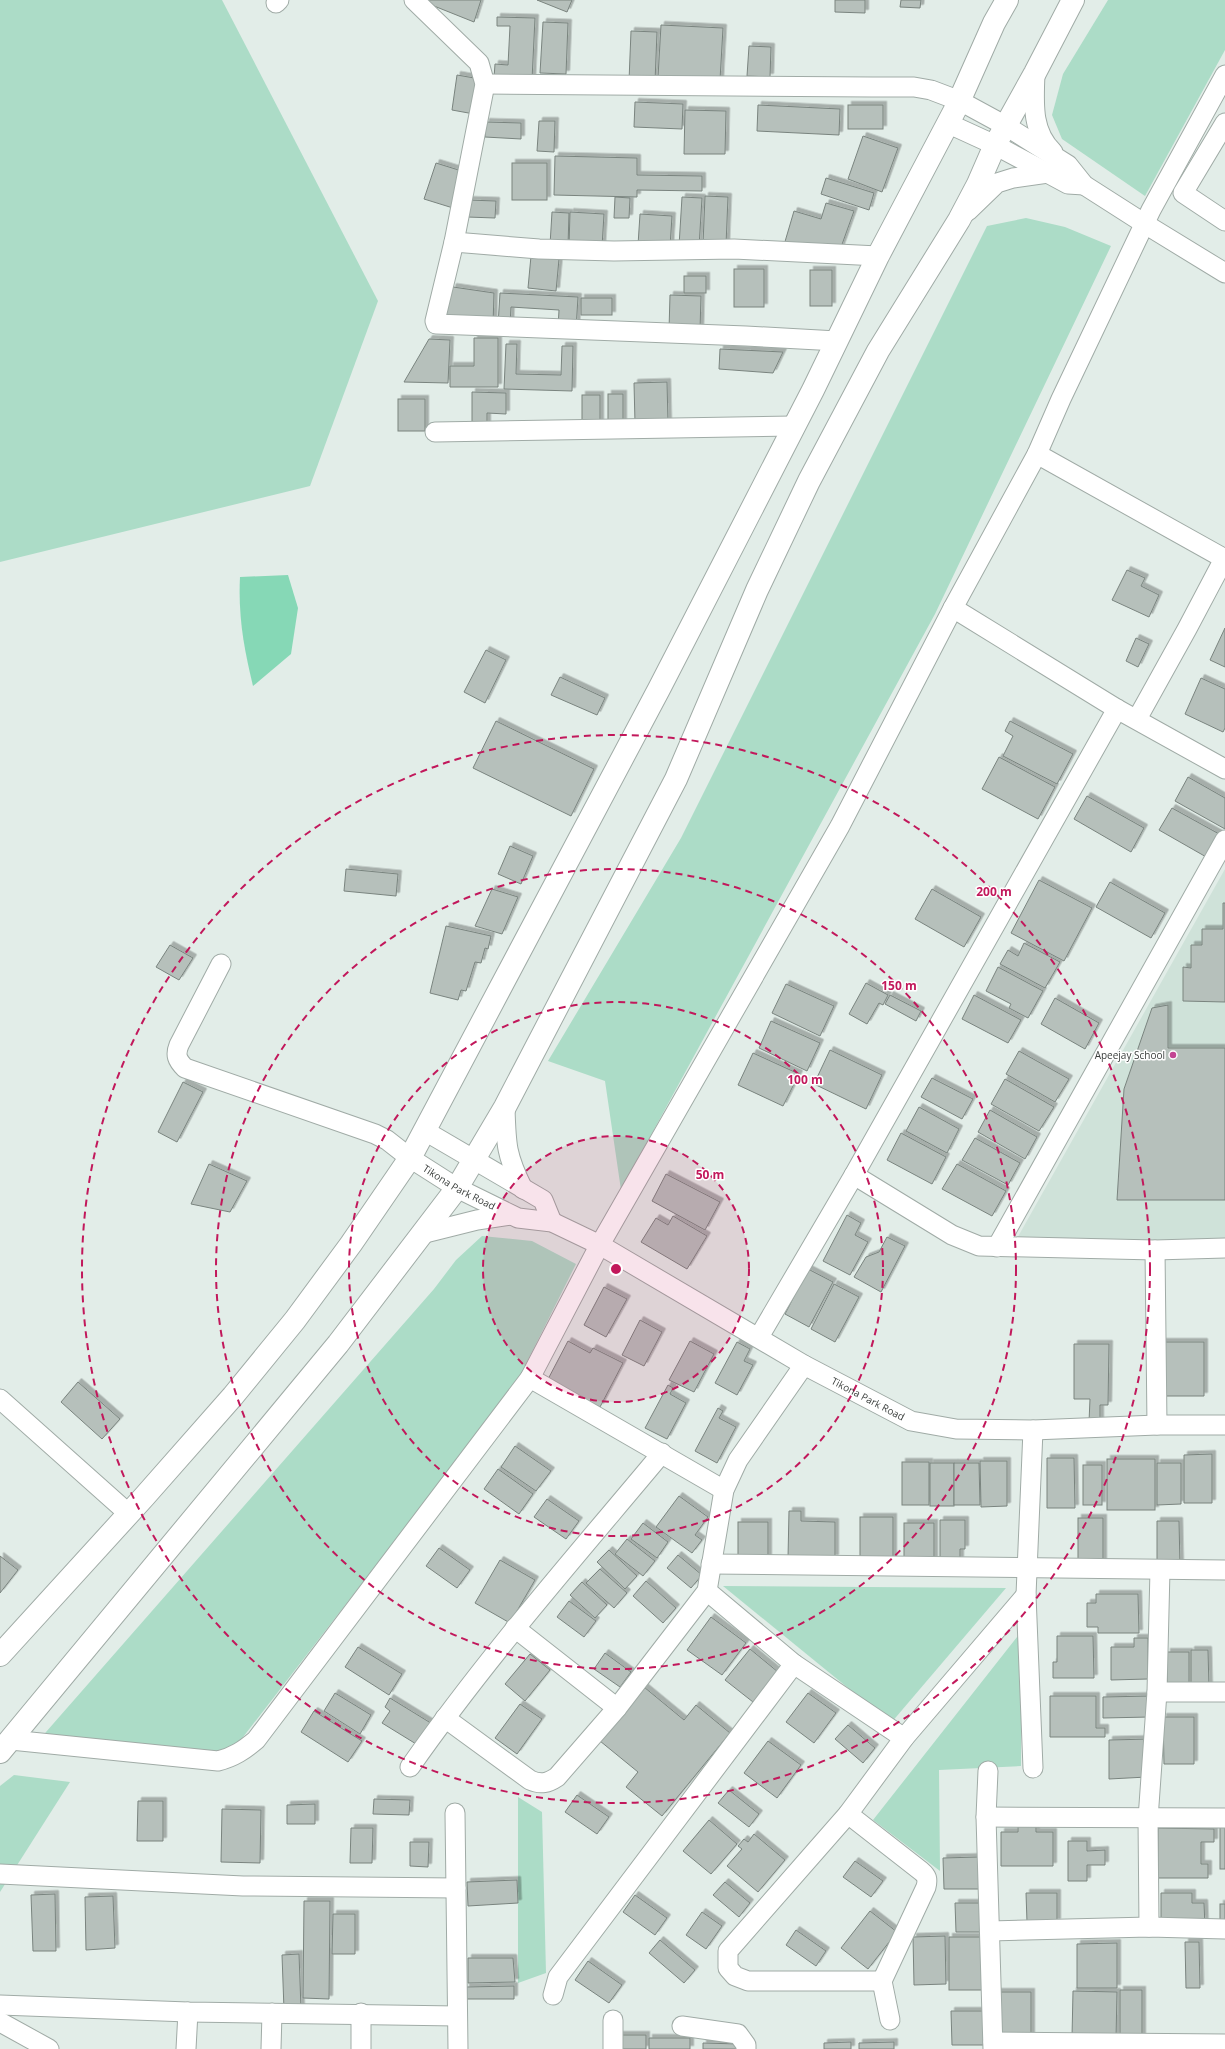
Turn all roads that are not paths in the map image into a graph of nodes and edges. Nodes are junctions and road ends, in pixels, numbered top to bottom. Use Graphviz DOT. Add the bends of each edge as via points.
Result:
graph roads {
  1 [pos="414,0"];
  2 [pos="1007,0"];
  3 [pos="1073,0"];
  4 [pos="1035,73"];
  5 [pos="1225,75"];
  6 [pos="485,84"];
  7 [pos="960,101"];
  8 [pos="1225,123"];
  9 [pos="947,124"];
  10 [pos="1006,126"];
  11 [pos="995,145"];
  12 [pos="1056,167"];
  13 [pos="959,220"];
  14 [pos="1225,221"];
  15 [pos="1145,224"];
  16 [pos="454,242"];
  17 [pos="878,256"];
  18 [pos="1225,273"];
  19 [pos="837,341"];
  20 [pos="793,426"];
  21 [pos="435,432"];
  22 [pos="1037,454"];
  23 [pos="1224,559"];
  24 [pos="953,608"];
  25 [pos="1117,709"];
  26 [pos="1137,720"];
  27 [pos="1225,769"];
  28 [pos="1225,840"];
  29 [pos="221,964"];
  30 [pos="505,1107"];
  31 [pos="425,1132"];
  32 [pos="410,1158"];
  33 [pos="474,1161"];
  34 [pos="854,1175"];
  35 [pos="457,1188"];
  36 [pos="523,1189"];
  37 [pos="511,1215"];
  38 [pos="552,1222"];
  39 [pos="421,1234"];
  40 [pos="600,1245"];
  41 [pos="997,1247"];
  42 [pos="1225,1248"];
  43 [pos="1154,1250"];
  44 [pos="759,1337"];
  45 [pos="804,1365"];
  46 [pos="530,1378"];
  47 [pos="0,1399"];
  48 [pos="1157,1425"];
  49 [pos="1225,1425"];
  50 [pos="1033,1430"];
  51 [pos="662,1453"];
  52 [pos="724,1490"];
  53 [pos="129,1514"];
  54 [pos="711,1564"];
  55 [pos="1027,1567"];
  56 [pos="1160,1570"];
  57 [pos="1225,1570"];
  58 [pos="707,1590"];
  59 [pos="1026,1595"];
  60 [pos="516,1628"];
  61 [pos="0,1656"];
  62 [pos="794,1664"];
  63 [pos="1157,1692"];
  64 [pos="1225,1692"];
  65 [pos="617,1708"];
  66 [pos="445,1718"];
  67 [pos="904,1738"];
  68 [pos="5,1746"];
  69 [pos="410,1767"];
  70 [pos="1033,1768"];
  71 [pos="988,1771"];
  72 [pos="455,1813"];
  73 [pos="848,1814"];
  74 [pos="986,1817"];
  75 [pos="1225,1818"];
  76 [pos="1148,1819"];
  77 [pos="0,1874"];
  78 [pos="456,1888"];
  79 [pos="1149,1927"];
  80 [pos="1225,1929"];
  81 [pos="990,1931"];
  82 [pos="882,1981"];
  83 [pos="553,1995"];
  84 [pos="0,2005"];
  85 [pos="188,2012"];
  86 [pos="272,2013"];
  87 [pos="361,2013"];
  88 [pos="457,2016"];
  89 [pos="613,2020"];
  90 [pos="890,2020"];
  91 [pos="0,2022"];
  92 [pos="682,2026"];
  93 [pos="1225,2044"];
  94 [pos="993,2045"];
  95 [pos="49,2049"];
  96 [pos="186,2049"];
  97 [pos="271,2049"];
  98 [pos="361,2049"];
  99 [pos="458,2049"];
  100 [pos="613,2049"];
  101 [pos="746,2049"];
  1 -- 6 [label="street" via="479,62"];
  2 -- 7 [label="street" via="994,23"];
  3 -- 4 [label="street"];
  4 -- 10 [label="street"];
  4 -- 12 [label="street" via="1034,107 1037,126"];
  5 -- 15 [label="street"];
  6 -- 7 [label="street" via="905,86 931,90"];
  6 -- 16 [label="street"];
  7 -- 9 [label="street"];
  7 -- 10 [label="street"];
  8 -- 14 [label="street" via="1183,193"];
  9 -- 11 [label="street"];
  9 -- 17 [label="street"];
  10 -- 11 [label="street"];
  10 -- 12 [label="street"];
  11 -- 12 [label="street"];
  11 -- 13 [label="street"];
  12 -- 13 [label="street" via="997,183"];
  12 -- 15 [label="street" via="1074,170 1084,185"];
  13 -- 30 [label="street" via="878,351 809,481 754,597 676,779"];
  15 -- 18 [label="street"];
  15 -- 22 [label="street"];
  16 -- 17 [label="street" via="614,251 734,249"];
  16 -- 19 [label="street" via="435,321 438,325"];
  17 -- 19 [label="street"];
  19 -- 20 [label="street"];
  20 -- 21 [label="street"];
  20 -- 31 [label="street" via="659,689"];
  22 -- 23 [label="street"];
  22 -- 24 [label="street"];
  23 -- 26 [label="street"];
  24 -- 25 [label="street"];
  24 -- 40 [label="street" via="840,826"];
  25 -- 26 [label="street"];
  25 -- 34 [label="street"];
  26 -- 27 [label="street"];
  28 -- 41 [label="street"];
  29 -- 32 [label="street, Tikona Park Road" via="179,1044 176,1053 178,1061 185,1068 360,1128 386,1140"];
  30 -- 33 [label="street"];
  30 -- 36 [label="street" via="508,1155"];
  31 -- 32 [label="street"];
  31 -- 33 [label="street"];
  32 -- 35 [label="street, Tikona Park Road"];
  32 -- 53 [label="street" via="295,1320"];
  33 -- 35 [label="street"];
  33 -- 36 [label="street"];
  34 -- 41 [label="street" via="952,1235 979,1246"];
  34 -- 44 [label="street"];
  35 -- 37 [label="street, Tikona Park Road"];
  35 -- 39 [label="street"];
  36 -- 38 [label="street" via="543,1200"];
  37 -- 38 [label="street, Tikona Park Road"];
  37 -- 39 [label="street, Tikona Park Road" via="477,1220"];
  38 -- 40 [label="street, Tikona Park Road"];
  39 -- 68 [label="street" via="338,1344"];
  40 -- 44 [label="street, Tikona Park Road"];
  40 -- 46 [label="street"];
  41 -- 43 [label="street"];
  42 -- 43 [label="street"];
  43 -- 48 [label="street"];
  44 -- 45 [label="street, Tikona Park Road"];
  45 -- 50 [label="street, Tikona Park Road" via="911,1421 956,1429"];
  45 -- 52 [label="street" via="738,1460"];
  46 -- 51 [label="street"];
  46 -- 68 [label="street" via="256,1740 245,1750 231,1758 218,1761"];
  47 -- 53 [label="street"];
  48 -- 49 [label="street, Tikona Park Road"];
  48 -- 50 [label="street, Tikona Park Road"];
  50 -- 55 [label="street"];
  51 -- 52 [label="street"];
  51 -- 60 [label="street"];
  52 -- 54 [label="street"];
  53 -- 61 [label="street"];
  54 -- 55 [label="street"];
  54 -- 58 [label="street"];
  55 -- 56 [label="street"];
  55 -- 59 [label="street"];
  56 -- 57 [label="street"];
  56 -- 63 [label="street"];
  58 -- 62 [label="street"];
  58 -- 65 [label="street"];
  59 -- 67 [label="street"];
  59 -- 70 [label="street"];
  60 -- 65 [label="street"];
  60 -- 66 [label="street"];
  62 -- 67 [label="street"];
  62 -- 83 [label="street" via="558,1977"];
  63 -- 64 [label="street"];
  63 -- 76 [label="street"];
  65 -- 66 [label="street" via="557,1777 542,1783 530,1780"];
  66 -- 69 [label="street"];
  67 -- 73 [label="street"];
  71 -- 74 [label="street"];
  72 -- 78 [label="street"];
  73 -- 82 [label="street" via="921,1871 928,1880"];
  73 -- 82 [label="street" via="731,1946 728,1951 728,1968 735,1976 748,1981"];
  74 -- 76 [label="street"];
  74 -- 81 [label="street"];
  75 -- 76 [label="street"];
  76 -- 79 [label="street"];
  77 -- 78 [label="street" via="243,1886"];
  78 -- 88 [label="street"];
  79 -- 80 [label="street"];
  79 -- 81 [label="street"];
  81 -- 94 [label="street"];
  82 -- 90 [label="street"];
  84 -- 85 [label="street"];
  85 -- 86 [label="street"];
  85 -- 96 [label="street"];
  86 -- 87 [label="street"];
  86 -- 97 [label="street"];
  87 -- 88 [label="street"];
  87 -- 98 [label="street"];
  88 -- 99 [label="street"];
  89 -- 100 [label="street"];
  91 -- 95 [label="street"];
  92 -- 101 [label="street" via="738,2034"];
  93 -- 94 [label="street"];
}
